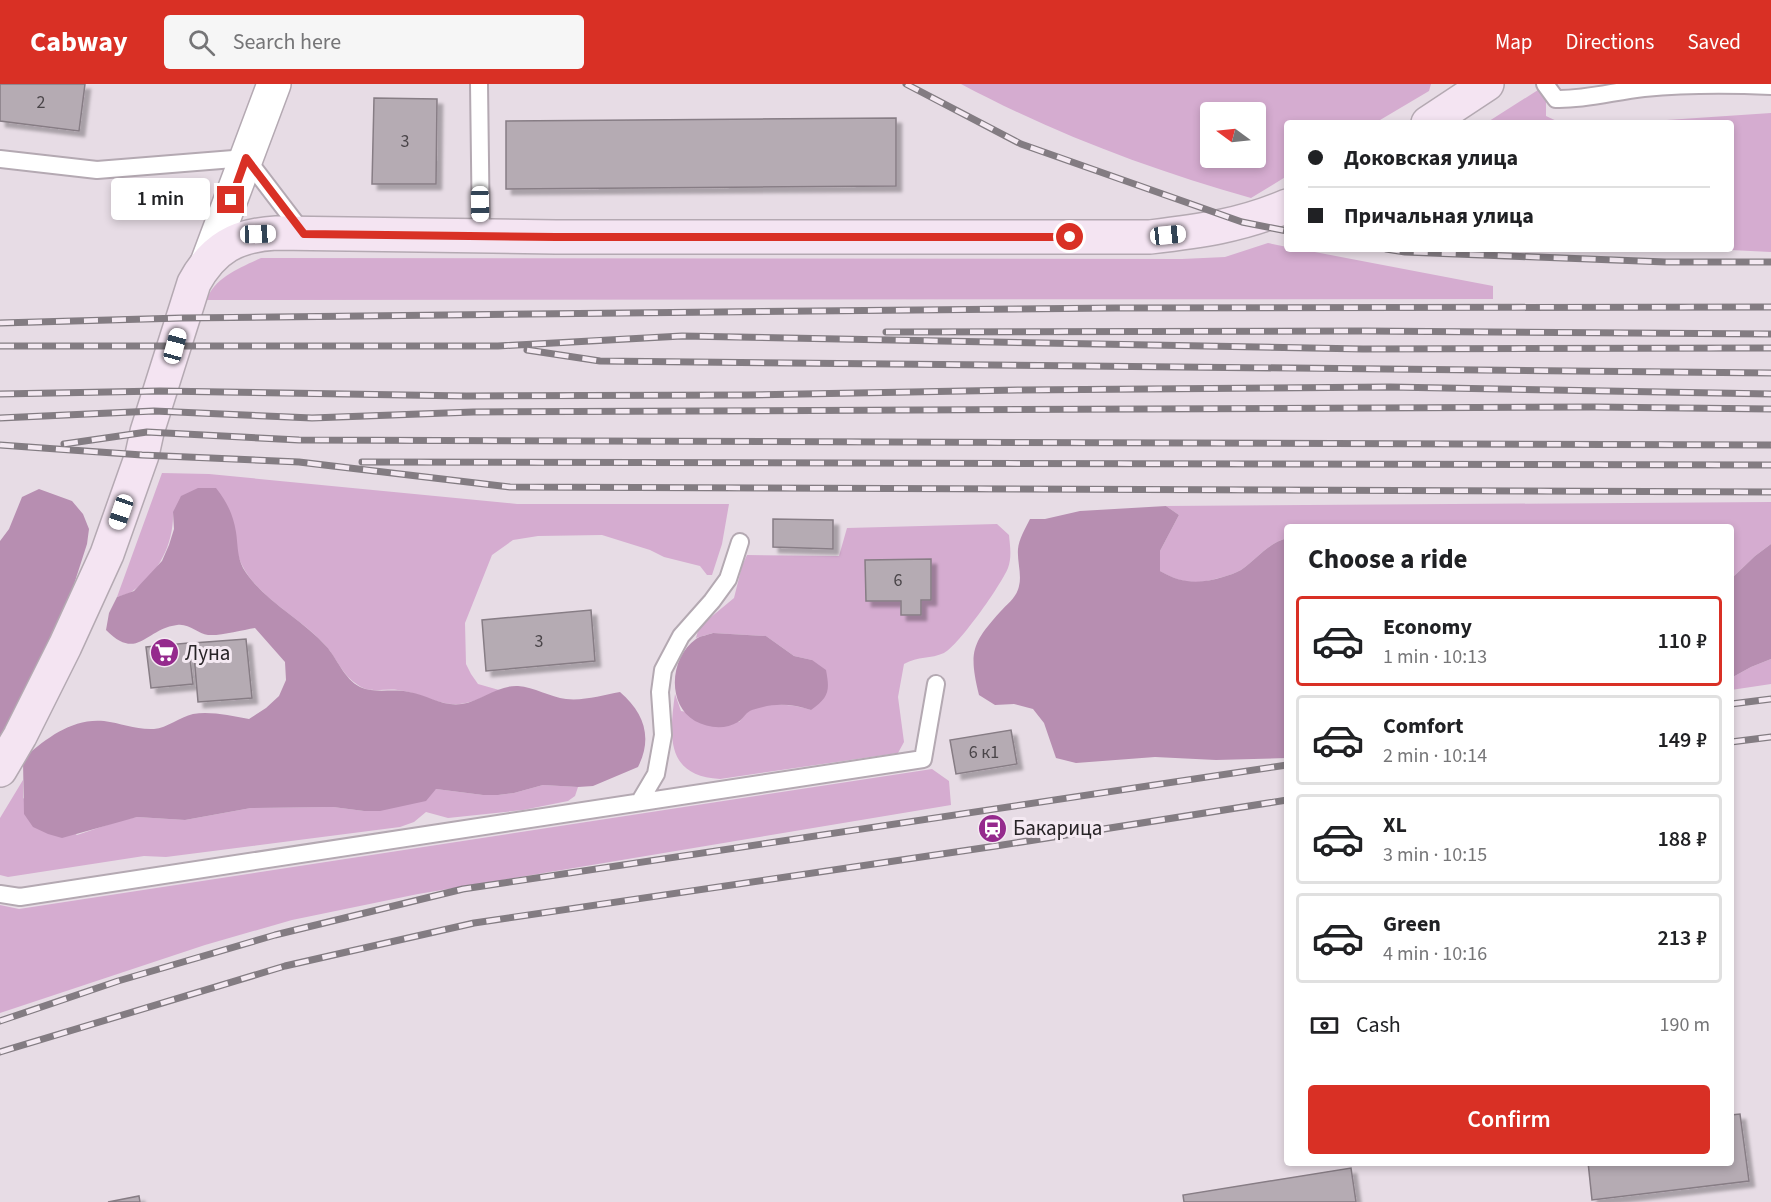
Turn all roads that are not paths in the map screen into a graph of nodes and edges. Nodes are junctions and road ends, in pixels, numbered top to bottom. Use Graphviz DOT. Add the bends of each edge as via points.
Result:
graph roads {
  1 [pos="274,84"];
  2 [pos="479,84"];
  3 [pos="1487,84"];
  4 [pos="1545,84"];
  5 [pos="1771,86"];
  6 [pos="1433,120"];
  7 [pos="246,158"];
  8 [pos="0,159"];
  9 [pos="1284,207"];
  10 [pos="304,234"];
  11 [pos="481,237"];
  12 [pos="207,263"];
  13 [pos="740,542"];
  14 [pos="936,684"];
  15 [pos="0,770"];
  16 [pos="640,801"];
  17 [pos="0,894"];
  1 -- 7 [label="street"];
  2 -- 11 [label="lane"];
  3 -- 6 [label="street"];
  4 -- 5 [label="lane" via="1556,99 1644,88"];
  7 -- 8 [label="lane" via="97,170"];
  7 -- 10 [label="lane"];
  7 -- 12 [label="street"];
  9 -- 11 [label="street" via="1218,229 1150,237"];
  10 -- 11 [label="street"];
  10 -- 12 [label="street" via="242,238 225,246"];
  12 -- 15 [label="street" via="190,295 142,455 107,554 65,646"];
  13 -- 16 [label="lane" via="728,579 681,636 663,670 663,735 656,774"];
  14 -- 16 [label="lane" via="923,759"];
  16 -- 17 [label="lane" via="20,897"];
}
